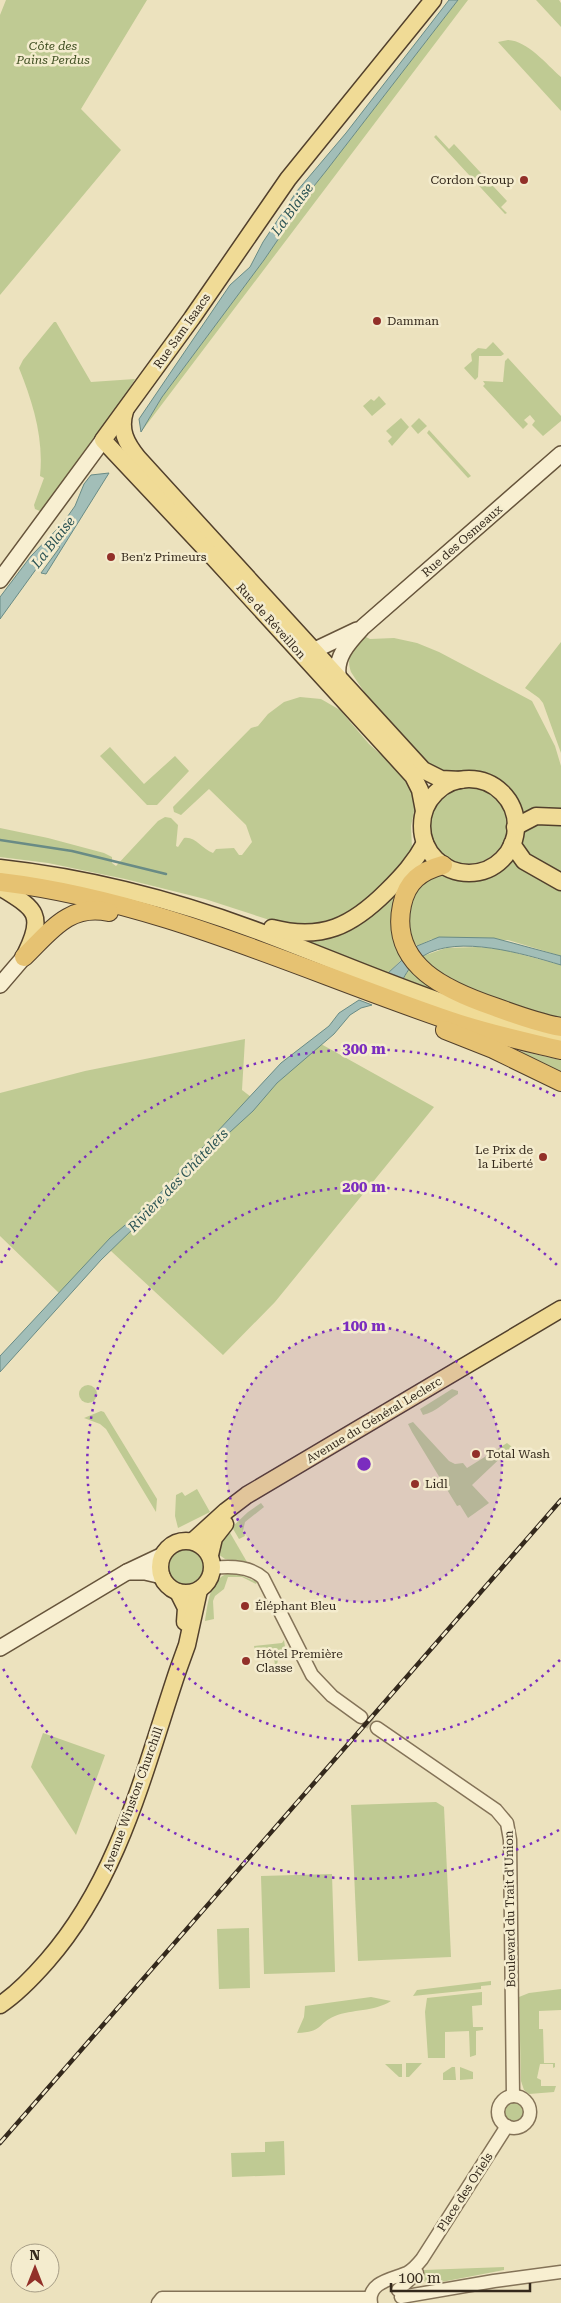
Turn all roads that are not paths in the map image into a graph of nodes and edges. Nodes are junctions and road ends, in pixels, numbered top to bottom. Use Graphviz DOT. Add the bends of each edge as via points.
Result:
graph roads {
  1 [pos="432,0"];
  2 [pos="125,411"];
  3 [pos="106,437"];
  4 [pos="561,454"];
  5 [pos="138,458"];
  6 [pos="0,580"];
  7 [pos="363,627"];
  8 [pos="342,653"];
  9 [pos="315,659"];
  10 [pos="339,679"];
  11 [pos="461,780"];
  12 [pos="424,810"];
  13 [pos="561,817"];
  14 [pos="516,827"];
  15 [pos="425,843"];
  16 [pos="512,844"];
  17 [pos="444,865"];
  18 [pos="0,868"];
  19 [pos="0,882"];
  20 [pos="561,882"];
  21 [pos="0,887"];
  22 [pos="149,904"];
  23 [pos="24,957"];
  24 [pos="0,985"];
  25 [pos="391,999"];
  26 [pos="561,1027"];
  27 [pos="561,1036"];
  28 [pos="561,1050"];
  29 [pos="561,1082"];
  30 [pos="561,1308"];
  31 [pos="561,1317"];
  32 [pos="193,1541"];
  33 [pos="163,1555"];
  34 [pos="211,1561"];
  35 [pos="127,1572"];
  36 [pos="162,1576"];
  37 [pos="199,1590"];
  38 [pos="178,1592"];
  39 [pos="0,1648"];
  40 [pos="362,1717"];
  41 [pos="377,1728"];
  42 [pos="0,1997"];
  43 [pos="0,2005"];
  44 [pos="513,2096"];
  45 [pos="507,2126"];
  46 [pos="422,2259"];
  47 [pos="561,2272"];
  48 [pos="415,2275"];
  49 [pos="382,2284"];
  50 [pos="429,2292"];
  51 [pos="400,2297"];
  52 [pos="371,2301"];
  53 [pos="158,2303"];
  1 -- 2 [label="main road, Rue Sam Isaacs" via="288,179"];
  2 -- 3 [label="main road, Rue Sam Isaacs"];
  2 -- 5 [label="main road, Rue de Réveillon" via="124,436"];
  3 -- 5 [label="main road, Rue de Réveillon"];
  3 -- 6 [label="main road, Rue Sam Isaacs"];
  3 -- 9 [label="main road, Rue de Réveillon" via="214,558"];
  4 -- 7 [label="main road, Rue des Osmeaux"];
  5 -- 9 [label="main road, Rue de Réveillon"];
  7 -- 8 [label="main road, Rue des Osmeaux"];
  7 -- 9 [label="main road, Rue des Osmeaux"];
  8 -- 9 [label="main road, Rue des Osmeaux"];
  8 -- 10 [label="main road" via="338,665"];
  9 -- 10 [label="main road, Rue de Réveillon"];
  9 -- 12 [label="main road, Rue de Réveillon" via="413,776"];
  10 -- 11 [label="main road, Rue de Réveillon" via="426,772 441,779"];
  11 -- 12 [label="main road" via="438,790"];
  11 -- 14 [label="main road" via="480,780 498,789 510,804"];
  12 -- 15 [label="main road" via="422,829"];
  13 -- 14 [label="main road" via="536,816"];
  14 -- 16 [label="main road"];
  15 -- 17 [label="main road" via="432,856"];
  15 -- 22 [label="main road" via="407,872 366,911 326,931 286,931 161,894"];
  16 -- 17 [label="main road" via="499,862 483,870 465,872"];
  16 -- 20 [label="main road" via="524,862"];
  17 -- 26 [label="highway" via="423,872 408,888 401,914 403,939 408,952 419,967 439,983 461,994"];
  18 -- 22 [label="main road" via="103,885"];
  19 -- 22 [label="highway"];
  21 -- 23 [label="main road" via="24,901 34,916 36,931"];
  22 -- 23 [label="highway" via="136,918 104,911 75,913"];
  22 -- 25 [label="highway" via="198,928"];
  22 -- 27 [label="main road" via="266,934 468,1012"];
  23 -- 24 [label="main road"];
  25 -- 28 [label="highway" via="480,1030"];
  25 -- 29 [label="highway" via="398,1010 493,1049"];
  30 -- 32 [label="main road, Avenue du Général Leclerc" via="247,1496"];
  31 -- 34 [label="main road, Avenue du Général Leclerc" via="246,1506 232,1516 214,1538"];
  32 -- 33 [label="main road" via="175,1543"];
  32 -- 34 [label="main road" via="203,1546"];
  33 -- 35 [label="main road"];
  33 -- 36 [label="main road" via="160,1565"];
  34 -- 37 [label="main road" via="208,1582"];
  34 -- 40 [label="street" via="247,1569 263,1578 312,1675 332,1696"];
  35 -- 36 [label="main road"];
  35 -- 39 [label="main road"];
  36 -- 38 [label="main road" via="168,1586"];
  37 -- 38 [label="main road"];
  37 -- 43 [label="main road, Avenue Winston Churchill" via="178,1670 106,1874 86,1911 59,1947"];
  38 -- 42 [label="main road, Avenue Winston Churchill" via="186,1612 179,1648 102,1866 54,1943"];
  41 -- 44 [label="street, Boulevard du Trait d'Union" via="496,1810 507,1823 510,1840"];
  44 -- 45 [label="street" via="502,2101 498,2108 500,2119"];
  44 -- 45 [label="street" via="527,2102 529,2117 522,2125"];
  45 -- 46 [label="street, Place des Oriels"];
  46 -- 48 [label="street"];
  46 -- 49 [label="street" via="409,2272"];
  47 -- 50 [label="street"];
  48 -- 50 [label="street" via="420,2287"];
  48 -- 51 [label="street"];
  49 -- 51 [label="street" via="391,2284"];
  49 -- 52 [label="street" via="373,2289"];
  50 -- 51 [label="street"];
  52 -- 53 [label="street" via="162,2298"];
}
